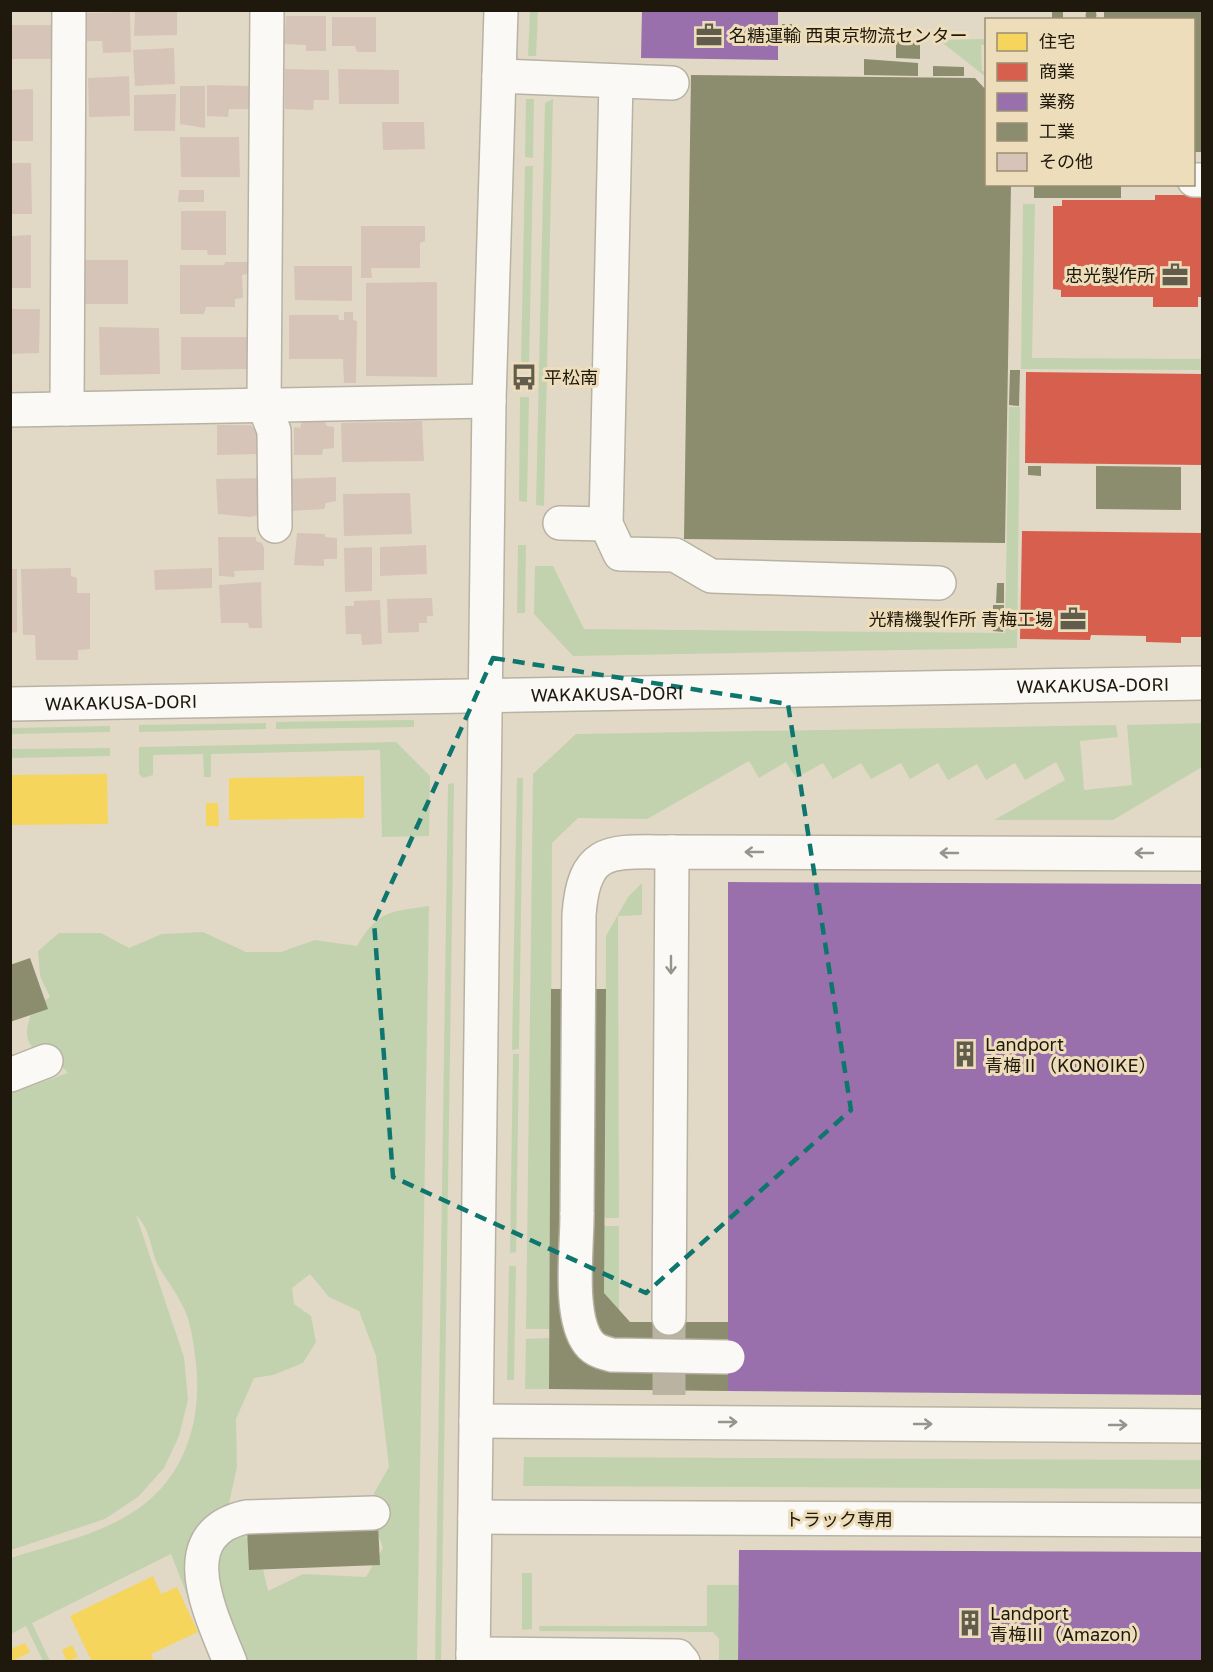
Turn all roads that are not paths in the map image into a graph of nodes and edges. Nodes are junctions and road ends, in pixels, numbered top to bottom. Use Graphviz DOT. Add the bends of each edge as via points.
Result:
graph roads {
  1 [pos="69,10"];
  2 [pos="267,10"];
  3 [pos="501,10"];
  4 [pos="499,76"];
  5 [pos="616,81"];
  6 [pos="672,83"];
  7 [pos="489,401"];
  8 [pos="264,405"];
  9 [pos="68,409"];
  10 [pos="10,410"];
  11 [pos="560,523"];
  12 [pos="606,524"];
  13 [pos="275,525"];
  14 [pos="939,583"];
  15 [pos="1203,683"];
  16 [pos="487,696"];
  17 [pos="10,704"];
  18 [pos="672,852"];
  19 [pos="1203,854"];
  20 [pos="46,1061"];
  21 [pos="10,1074"];
  22 [pos="669,1318"];
  23 [pos="728,1357"];
  24 [pos="476,1421"];
  25 [pos="1203,1426"];
  26 [pos="373,1513"];
  27 [pos="475,1517"];
  28 [pos="1203,1520"];
  29 [pos="473,1658"];
  30 [pos="230,1662"];
  31 [pos="683,1662"];
  1 -- 9 [label="street"];
  2 -- 8 [label="street"];
  3 -- 4 [label="street"];
  4 -- 5 [label="street"];
  4 -- 7 [label="street"];
  5 -- 6 [label="street"];
  5 -- 12 [label="street"];
  7 -- 8 [label="street"];
  7 -- 16 [label="street"];
  8 -- 9 [label="street"];
  8 -- 13 [label="street" via="274,431"];
  9 -- 10 [label="street"];
  11 -- 12 [label="street"];
  12 -- 14 [label="street" via="620,554 675,555 711,576"];
  15 -- 16 [label="street, WAKAKUSA-DORI"];
  16 -- 17 [label="street, WAKAKUSA-DORI"];
  16 -- 24 [label="street"];
  19 -- 18 [label="street, one-way"];
  18 -- 22 [label="street, one-way"];
  18 -- 23 [label="street, bridge" via="610,854 588,871 580,896 577,1306 580,1326 596,1351 612,1355"];
  20 -- 21 [label="street"];
  24 -- 25 [label="street, one-way" via="669,1408"];
  24 -- 27 [label="street"];
  26 -- 30 [label="street" via="246,1517 218,1529 202,1559 200,1574 203,1594"];
  27 -- 28 [label="street, トラック専用"];
  27 -- 29 [label="street"];
  29 -- 31 [label="street" via="678,1656"];
}
